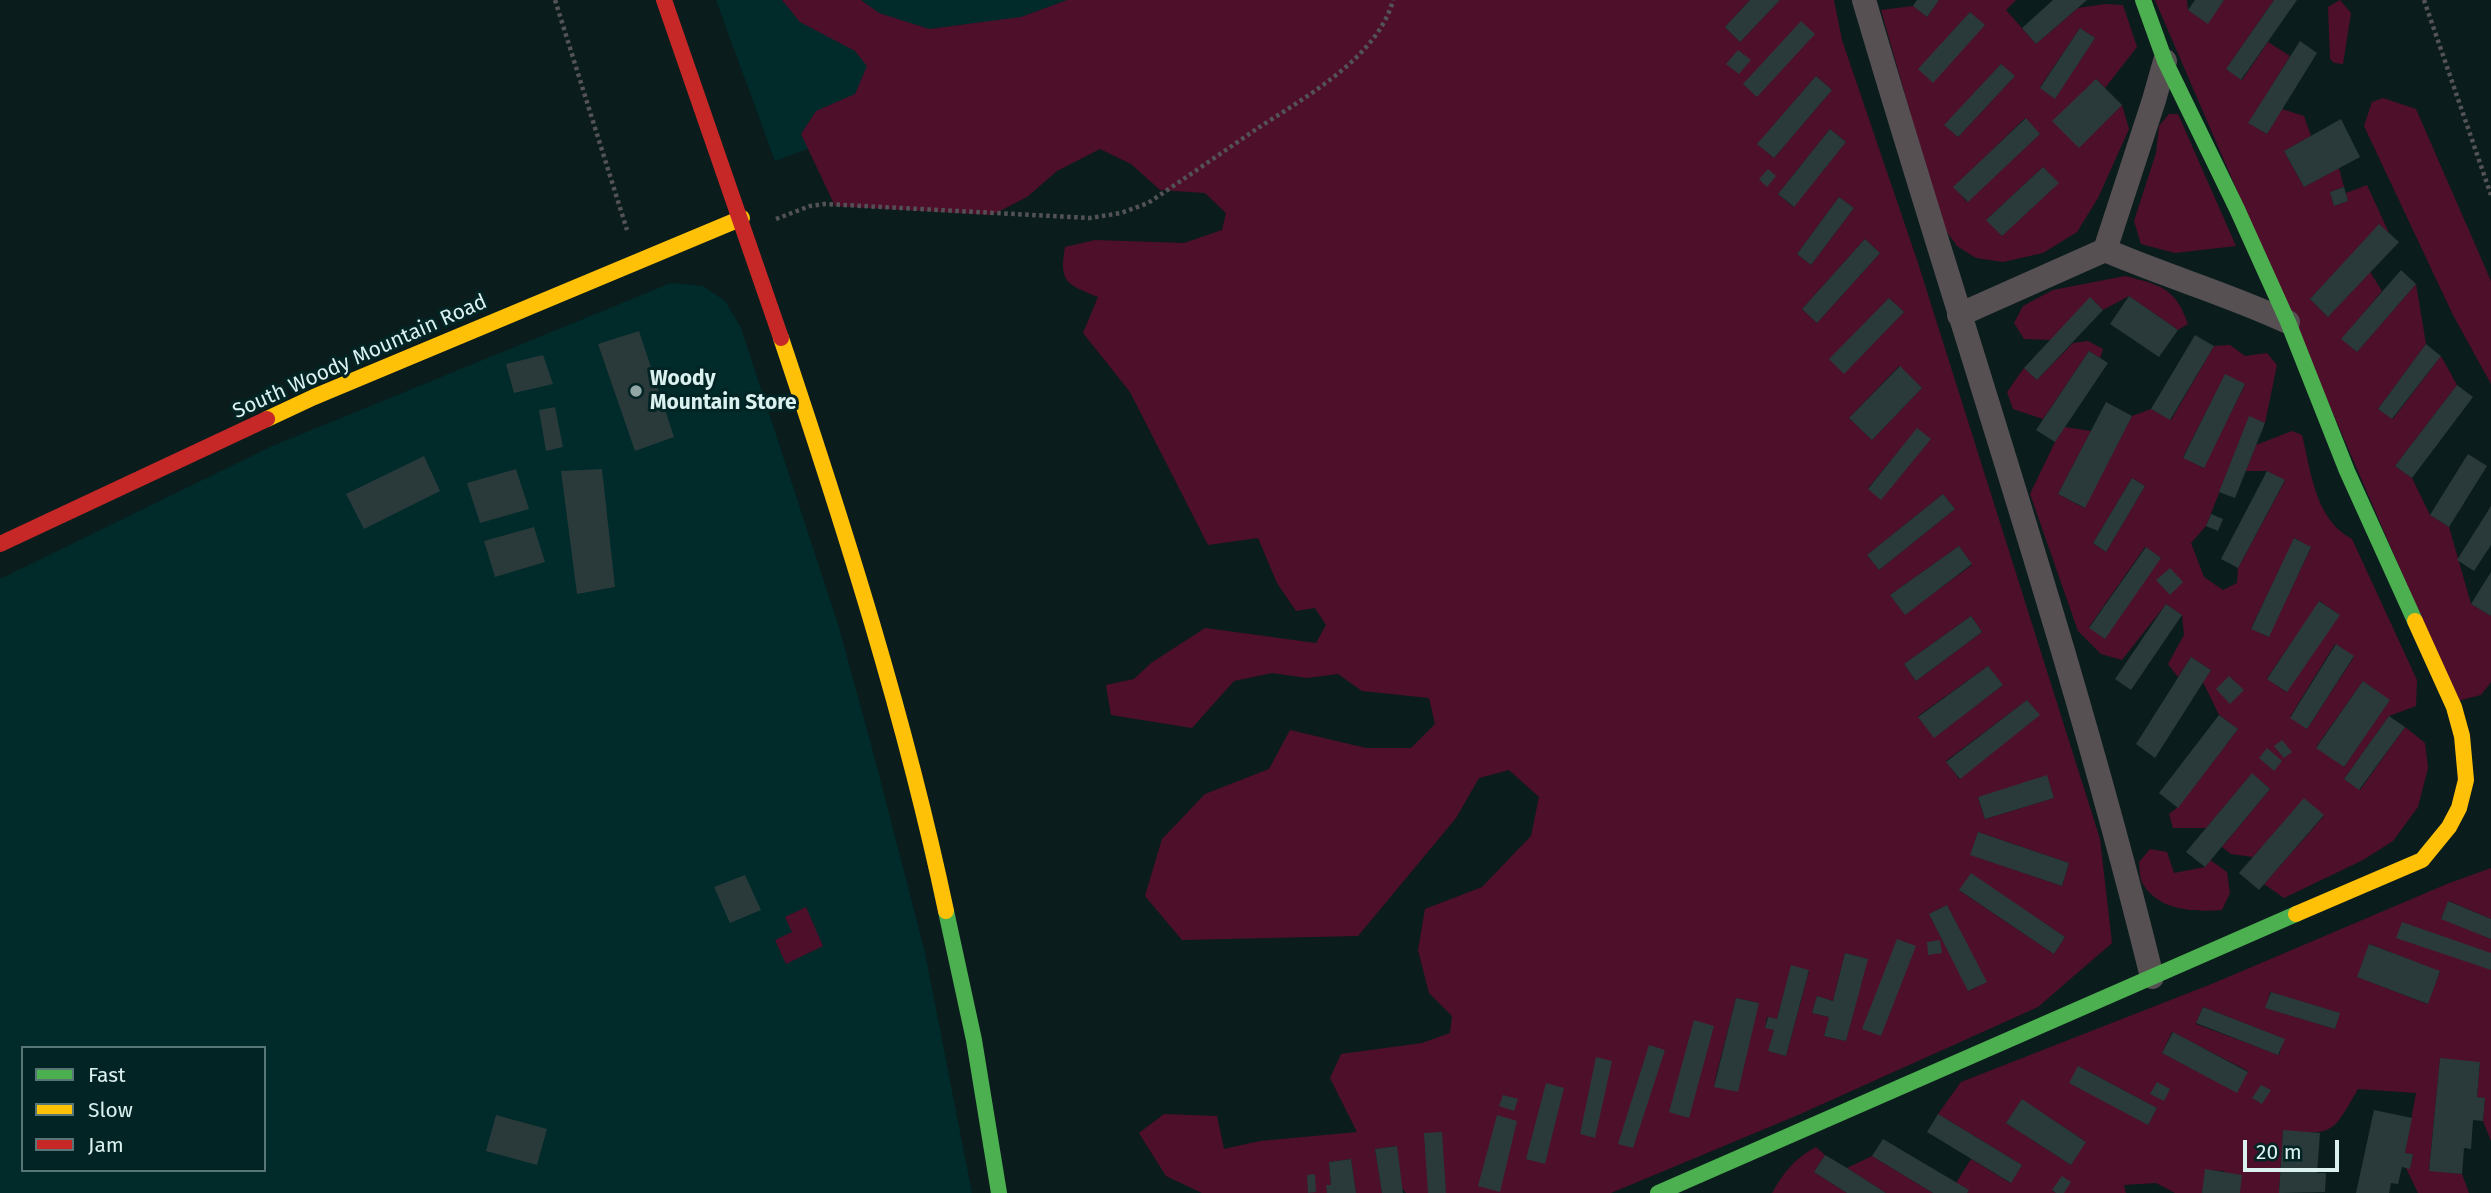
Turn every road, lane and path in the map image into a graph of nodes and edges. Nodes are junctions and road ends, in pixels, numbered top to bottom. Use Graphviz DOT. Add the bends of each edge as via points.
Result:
graph roads {
  1 [pos="555,0"];
  2 [pos="664,0"];
  3 [pos="1393,0"];
  4 [pos="1864,0"];
  5 [pos="2143,0"];
  6 [pos="2424,0"];
  7 [pos="2165,61"];
  8 [pos="2491,195"];
  9 [pos="744,224"];
  10 [pos="2105,250"];
  11 [pos="637,260"];
  12 [pos="1959,315"];
  13 [pos="2288,321"];
  14 [pos="0,544"];
  15 [pos="2152,977"];
  16 [pos="999,1193"];
  17 [pos="1658,1193"];
  1 -- 11 [label="path"];
  2 -- 9 [label="street"];
  3 -- 9 [label="path" via="1389,15 1367,45 1330,79 1148,203 1121,213 1090,218 825,204"];
  4 -- 12 [label="street"];
  5 -- 7 [label="street"];
  6 -- 8 [label="path"];
  7 -- 10 [label="street"];
  7 -- 13 [label="street"];
  9 -- 11 [label="street, South Woody Mountain Road"];
  9 -- 16 [label="street" via="845,533 910,761 954,945"];
  10 -- 12 [label="street"];
  10 -- 13 [label="street"];
  11 -- 14 [label="street, South Woody Mountain Road" via="314,397"];
  12 -- 15 [label="street" via="2097,766"];
  13 -- 15 [label="street" via="2347,471 2454,707 2466,746 2468,785 2453,821 2422,860"];
  15 -- 17 [label="street"];
}
